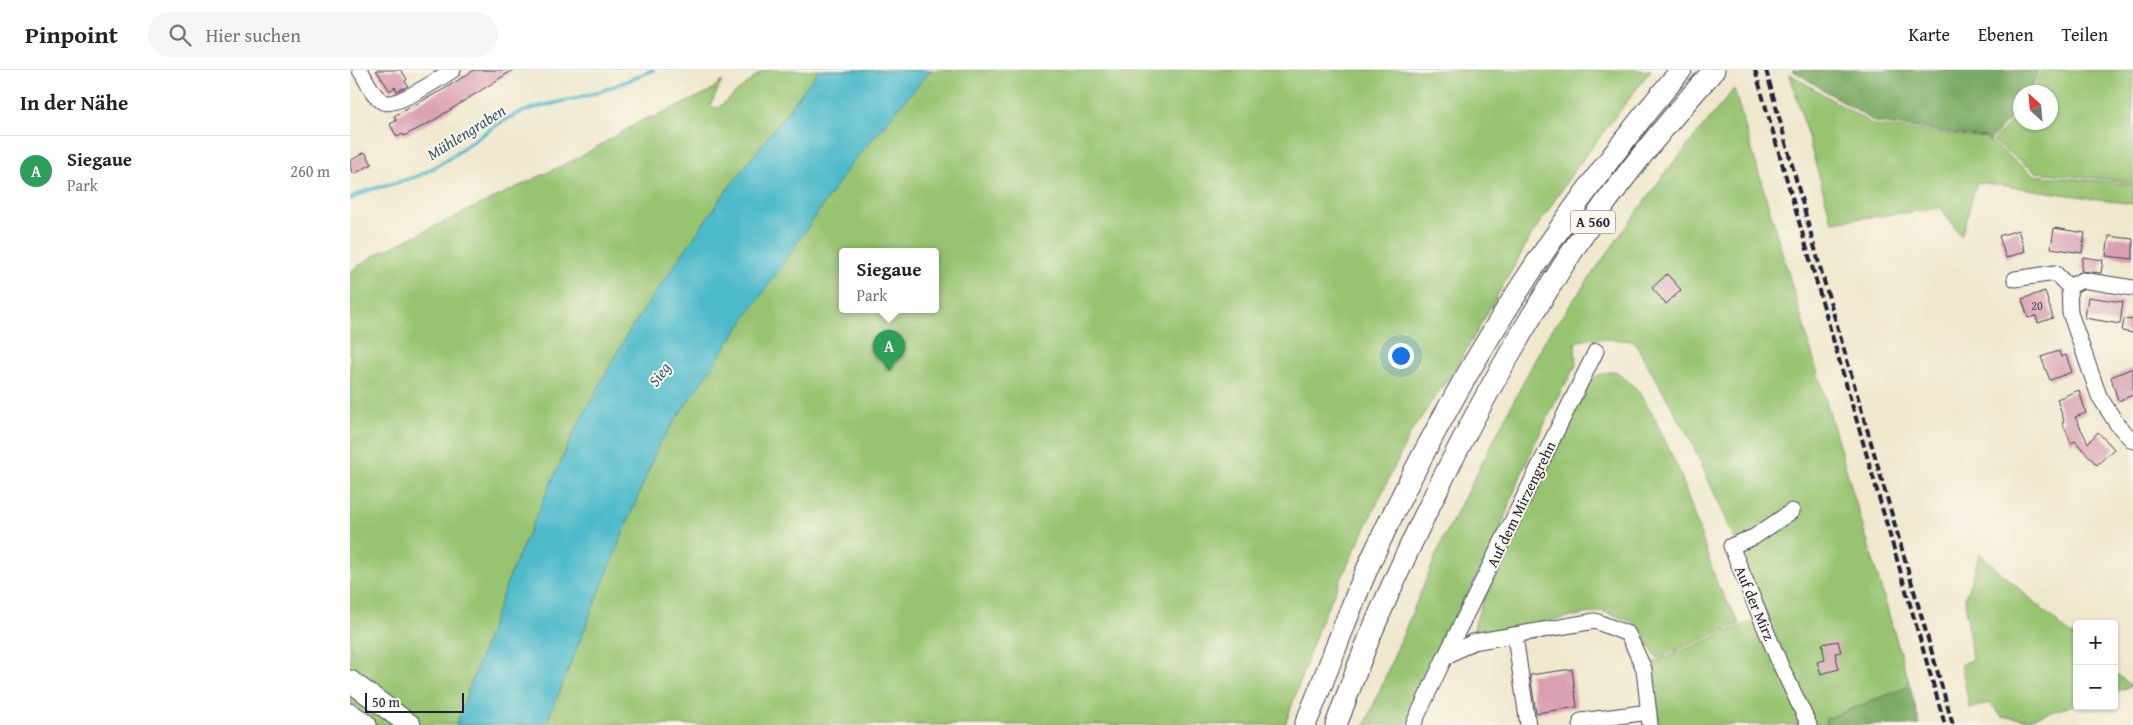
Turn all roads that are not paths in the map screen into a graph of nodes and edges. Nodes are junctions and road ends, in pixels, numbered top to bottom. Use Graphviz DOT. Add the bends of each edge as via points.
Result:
graph roads {
  1 [pos="360,70"];
  2 [pos="453,70"];
  3 [pos="1681,70"];
  4 [pos="1714,70"];
  5 [pos="2015,279"];
  6 [pos="2069,287"];
  7 [pos="2133,288"];
  8 [pos="1596,351"];
  9 [pos="2133,441"];
  10 [pos="1792,511"];
  11 [pos="1378,616"];
  12 [pos="1515,636"];
  13 [pos="1445,657"];
  14 [pos="350,681"];
  15 [pos="350,714"];
  16 [pos="1649,719"];
  17 [pos="1307,722"];
  18 [pos="366,725"];
  19 [pos="410,725"];
  20 [pos="1336,725"];
  21 [pos="1345,725"];
  22 [pos="1413,725"];
  23 [pos="1528,725"];
  24 [pos="1581,725"];
  25 [pos="1808,725"];
  1 -- 2 [label="street" via="379,99 390,103"];
  3 -- 17 [label="highway, A 560" via="1563,222 1506,308 1447,409 1395,509 1338,637"];
  4 -- 11 [label="highway, A 560" via="1626,175 1532,314 1432,499"];
  5 -- 6 [label="street" via="2055,274"];
  6 -- 7 [label="street" via="2082,280"];
  6 -- 9 [label="street" via="2070,313 2099,396 2117,424"];
  8 -- 13 [label="street, Auf dem Mirzengrehn"];
  10 -- 25 [label="street, Auf der Mirz" via="1754,537 1731,546"];
  11 -- 20 [label="highway"];
  11 -- 21 [label="highway"];
  12 -- 13 [label="street" via="1474,642"];
  12 -- 16 [label="street" via="1595,621 1628,634 1644,669"];
  12 -- 23 [label="street"];
  13 -- 22 [label="street, Auf dem Mirzengrehn"];
  14 -- 19 [label="highway"];
  15 -- 18 [label="highway"];
  16 -- 24 [label="street" via="1581,721"];
}
